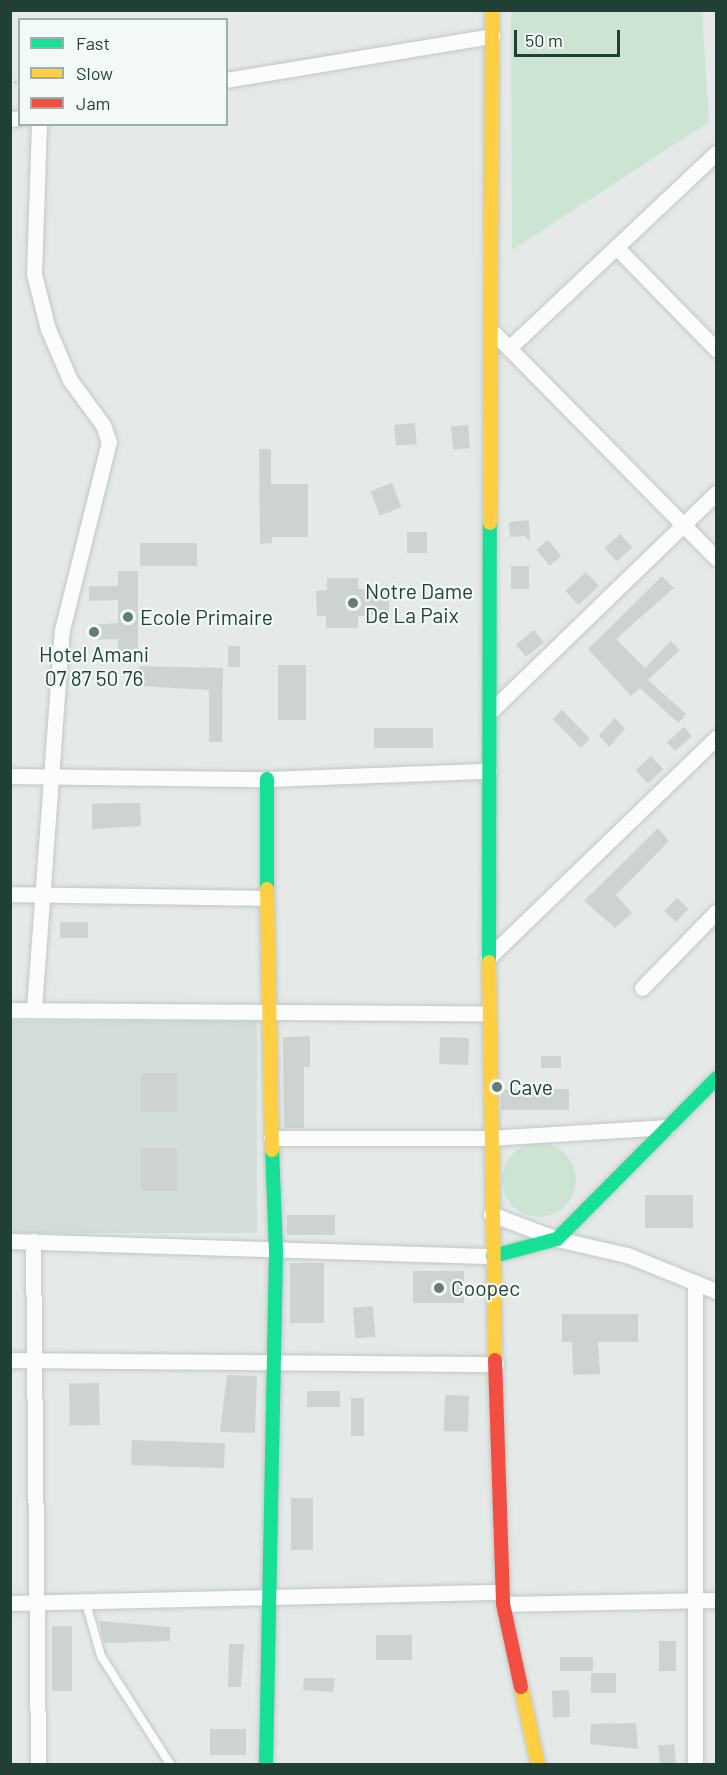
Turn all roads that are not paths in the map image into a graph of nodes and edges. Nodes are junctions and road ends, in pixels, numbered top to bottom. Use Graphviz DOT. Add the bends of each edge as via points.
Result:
graph roads {
  1 [pos="492,10"];
  2 [pos="492,36"];
  3 [pos="228,80"];
  4 [pos="39,126"];
  5 [pos="715,157"];
  6 [pos="616,247"];
  7 [pos="495,334"];
  8 [pos="509,348"];
  9 [pos="717,349"];
  10 [pos="717,493"];
  11 [pos="684,527"];
  12 [pos="717,558"];
  13 [pos="493,709"];
  14 [pos="717,738"];
  15 [pos="489,771"];
  16 [pos="54,775"];
  17 [pos="10,776"];
  18 [pos="267,778"];
  19 [pos="10,894"];
  20 [pos="41,894"];
  21 [pos="265,898"];
  22 [pos="717,912"];
  23 [pos="488,958"];
  24 [pos="642,988"];
  25 [pos="34,1009"];
  26 [pos="10,1010"];
  27 [pos="266,1013"];
  28 [pos="487,1013"];
  29 [pos="717,1079"];
  30 [pos="668,1126"];
  31 [pos="271,1138"];
  32 [pos="488,1138"];
  33 [pos="491,1214"];
  34 [pos="557,1239"];
  35 [pos="10,1241"];
  36 [pos="33,1241"];
  37 [pos="276,1252"];
  38 [pos="493,1256"];
  39 [pos="695,1282"];
  40 [pos="717,1291"];
  41 [pos="10,1360"];
  42 [pos="34,1360"];
  43 [pos="274,1363"];
  44 [pos="496,1364"];
  45 [pos="502,1598"];
  46 [pos="717,1600"];
  47 [pos="265,1601"];
  48 [pos="693,1602"];
  49 [pos="10,1603"];
  50 [pos="37,1603"];
  51 [pos="86,1603"];
  52 [pos="38,1764"];
  53 [pos="170,1764"];
  54 [pos="266,1764"];
  55 [pos="538,1764"];
  56 [pos="695,1764"];
  1 -- 2 [label="street"];
  2 -- 3 [label="street"];
  2 -- 7 [label="street"];
  4 -- 16 [label="street" via="33,274 48,329 70,380 103,425 109,442 62,630"];
  5 -- 6 [label="street"];
  6 -- 8 [label="street"];
  6 -- 9 [label="street"];
  7 -- 8 [label="street"];
  7 -- 13 [label="street"];
  8 -- 11 [label="street"];
  10 -- 11 [label="street"];
  11 -- 12 [label="street"];
  11 -- 13 [label="street"];
  13 -- 15 [label="street"];
  14 -- 23 [label="street"];
  15 -- 18 [label="street"];
  15 -- 23 [label="street"];
  16 -- 17 [label="street"];
  16 -- 18 [label="street"];
  16 -- 20 [label="street"];
  18 -- 21 [label="street"];
  19 -- 20 [label="street"];
  20 -- 21 [label="street"];
  20 -- 25 [label="street"];
  21 -- 27 [label="street"];
  22 -- 24 [label="street"];
  23 -- 28 [label="street"];
  25 -- 26 [label="street"];
  25 -- 27 [label="street"];
  27 -- 28 [label="street"];
  27 -- 31 [label="street"];
  28 -- 32 [label="street"];
  29 -- 30 [label="street"];
  30 -- 32 [label="street"];
  30 -- 34 [label="street"];
  31 -- 32 [label="street"];
  31 -- 37 [label="street"];
  32 -- 33 [label="street"];
  33 -- 34 [label="street"];
  33 -- 38 [label="street"];
  34 -- 38 [label="street"];
  34 -- 39 [label="street" via="627,1255"];
  35 -- 36 [label="street"];
  36 -- 37 [label="street"];
  36 -- 42 [label="street"];
  37 -- 38 [label="street"];
  37 -- 43 [label="street"];
  38 -- 44 [label="street"];
  39 -- 40 [label="street"];
  39 -- 48 [label="street"];
  41 -- 42 [label="street"];
  42 -- 43 [label="street"];
  42 -- 50 [label="street"];
  43 -- 44 [label="street"];
  43 -- 47 [label="street"];
  44 -- 45 [label="street"];
  45 -- 47 [label="street"];
  45 -- 48 [label="street"];
  45 -- 55 [label="street"];
  46 -- 48 [label="street"];
  47 -- 51 [label="street"];
  47 -- 54 [label="street"];
  48 -- 56 [label="street"];
  49 -- 50 [label="street"];
  50 -- 51 [label="street"];
  50 -- 52 [label="street"];
  51 -- 53 [label="lane" via="101,1656"];
}
